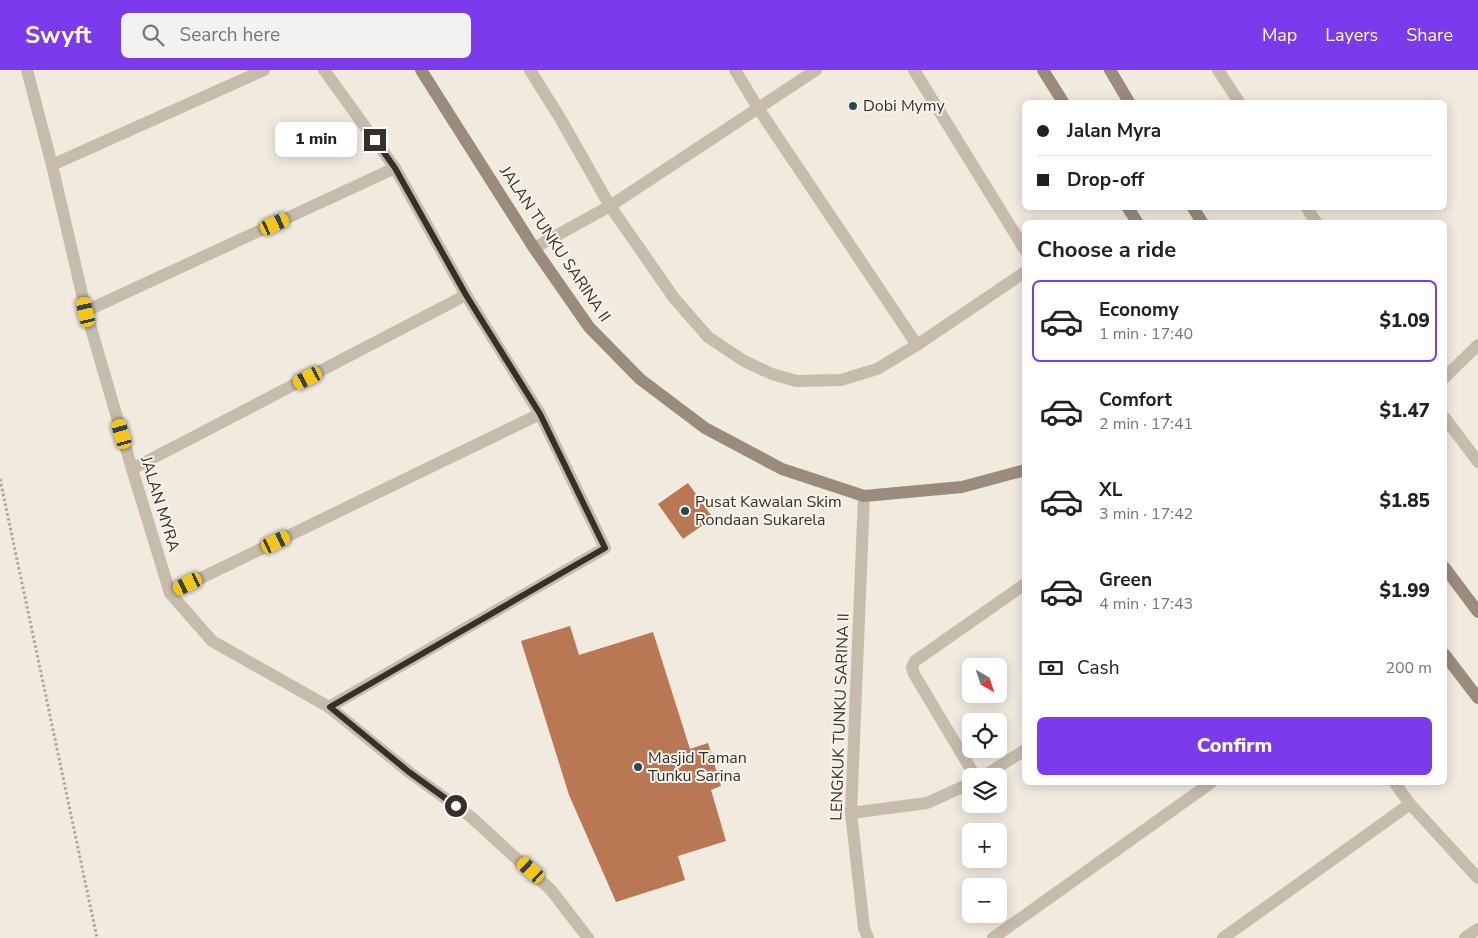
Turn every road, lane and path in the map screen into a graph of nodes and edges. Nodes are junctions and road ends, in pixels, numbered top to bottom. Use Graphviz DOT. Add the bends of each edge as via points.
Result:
graph roads {
  1 [pos="27,70"];
  2 [pos="264,70"];
  3 [pos="324,70"];
  4 [pos="421,70"];
  5 [pos="530,70"];
  6 [pos="735,70"];
  7 [pos="816,70"];
  8 [pos="914,70"];
  9 [pos="1043,70"];
  10 [pos="1110,70"];
  11 [pos="1218,70"];
  12 [pos="1062,100"];
  13 [pos="1128,100"];
  14 [pos="1238,100"];
  15 [pos="758,108"];
  16 [pos="52,165"];
  17 [pos="395,168"];
  18 [pos="610,206"];
  19 [pos="1022,245"];
  20 [pos="534,248"];
  21 [pos="1022,274"];
  22 [pos="466,295"];
  23 [pos="86,312"];
  24 [pos="917,345"];
  25 [pos="1478,345"];
  26 [pos="1447,375"];
  27 [pos="540,414"];
  28 [pos="1447,421"];
  29 [pos="1478,462"];
  30 [pos="132,469"];
  31 [pos="1022,471"];
  32 [pos="0,479"];
  33 [pos="864,496"];
  34 [pos="1447,571"];
  35 [pos="1022,586"];
  36 [pos="170,593"];
  37 [pos="1478,612"];
  38 [pos="1447,658"];
  39 [pos="1478,698"];
  40 [pos="330,707"];
  41 [pos="1022,752"];
  42 [pos="970,768"];
  43 [pos="997,768"];
  44 [pos="1208,785"];
  45 [pos="1396,785"];
  46 [pos="962,787"];
  47 [pos="1410,804"];
  48 [pos="851,813"];
  49 [pos="1478,878"];
  50 [pos="1478,929"];
  51 [pos="97,938"];
  52 [pos="588,938"];
  53 [pos="868,938"];
  54 [pos="993,938"];
  55 [pos="1223,938"];
  56 [pos="1465,938"];
  1 -- 16 [label="street, JALAN MYRA"];
  2 -- 16 [label="street"];
  3 -- 17 [label="street"];
  4 -- 20 [label="street, JALAN TUNKU SARINA II"];
  5 -- 18 [label="street"];
  6 -- 15 [label="street"];
  7 -- 15 [label="street"];
  8 -- 19 [label="street"];
  9 -- 12 [label="street"];
  10 -- 13 [label="street"];
  11 -- 14 [label="street"];
  15 -- 18 [label="street"];
  15 -- 24 [label="street"];
  16 -- 23 [label="street, JALAN MYRA"];
  17 -- 22 [label="street"];
  17 -- 23 [label="street"];
  18 -- 20 [label="street"];
  18 -- 24 [label="street" via="674,298 708,337 744,361 772,374 796,381 841,380 877,369"];
  20 -- 33 [label="street, JALAN TUNKU SARINA II" via="589,327 640,379 705,428 782,469"];
  21 -- 24 [label="street"];
  22 -- 27 [label="street"];
  22 -- 30 [label="street"];
  23 -- 30 [label="street, JALAN MYRA"];
  25 -- 26 [label="street"];
  27 -- 36 [label="street"];
  27 -- 40 [label="street" via="605,548"];
  28 -- 29 [label="street"];
  30 -- 36 [label="street, JALAN MYRA"];
  31 -- 33 [label="street, JALAN TUNKU SARINA II" via="962,487"];
  32 -- 51 [label="path"];
  33 -- 48 [label="street, LENGKUK TUNKU SARINA II"];
  34 -- 37 [label="street"];
  35 -- 42 [label="street" via="915,661 912,667"];
  36 -- 40 [label="street, JALAN MYRA" via="212,641"];
  38 -- 39 [label="street"];
  40 -- 52 [label="street, JALAN MYRA" via="409,772 471,817 531,870"];
  41 -- 43 [label="street"];
  44 -- 54 [label="street"];
  45 -- 47 [label="street"];
  46 -- 48 [label="street" via="927,804"];
  47 -- 49 [label="street"];
  47 -- 55 [label="street"];
  48 -- 53 [label="street, LENGKUK TUNKU SARINA II" via="864,928"];
  50 -- 56 [label="street"];
}
